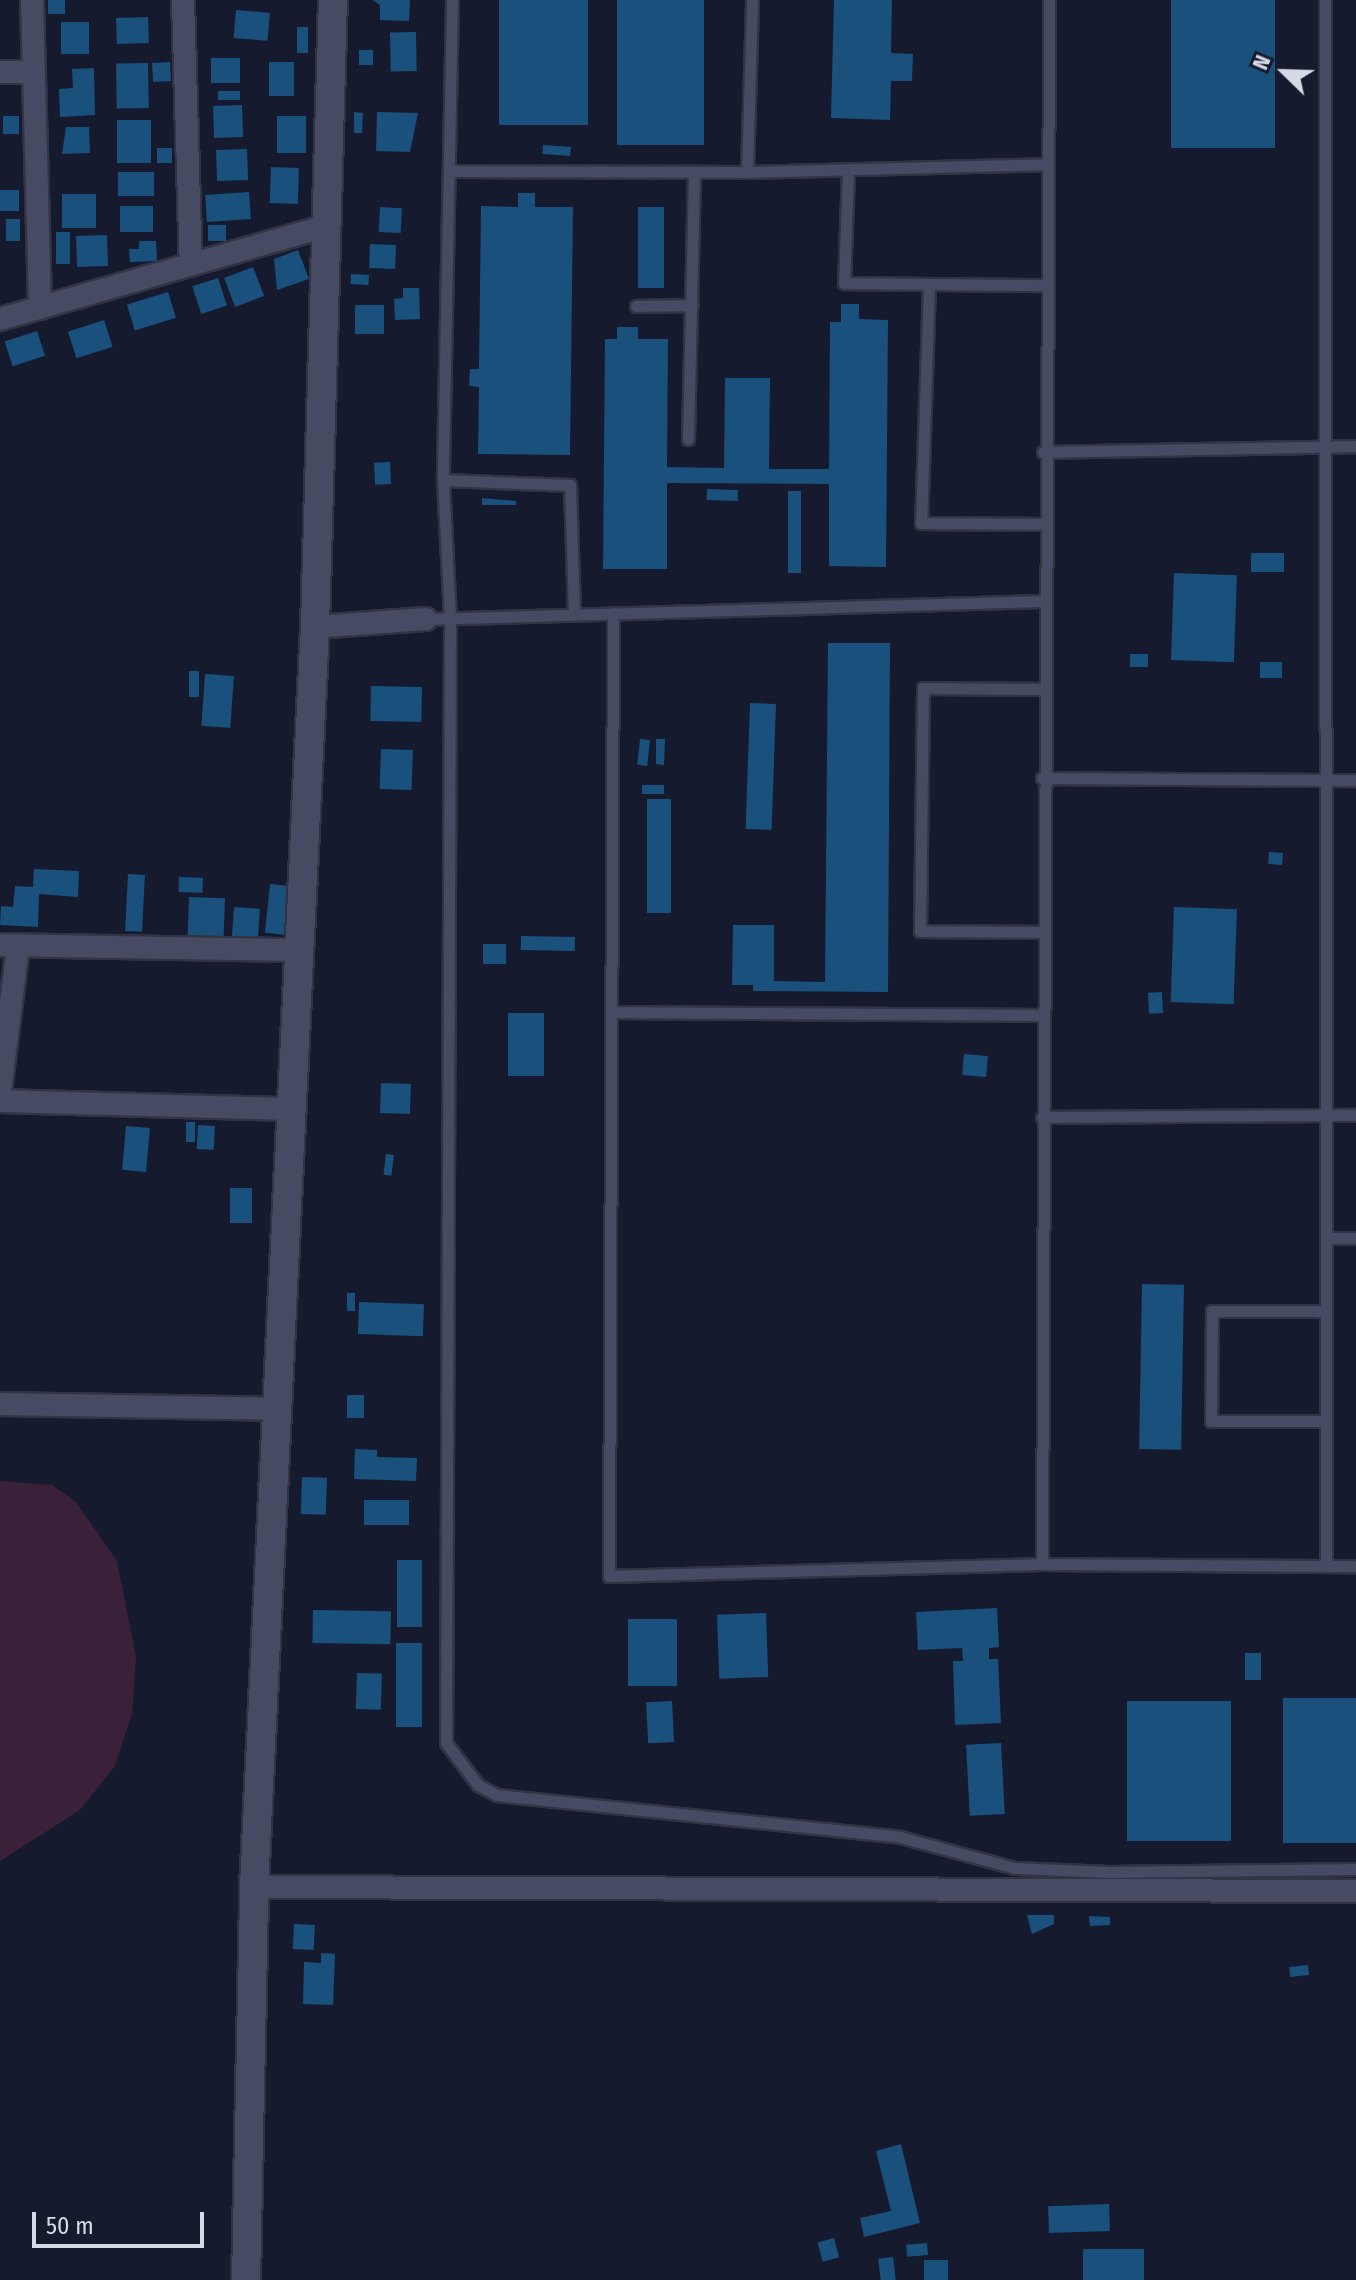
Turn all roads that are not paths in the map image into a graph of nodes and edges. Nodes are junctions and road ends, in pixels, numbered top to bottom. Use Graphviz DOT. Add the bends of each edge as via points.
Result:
graph roads {
  1 [pos="32,0"];
  2 [pos="183,0"];
  3 [pos="333,0"];
  4 [pos="452,0"];
  5 [pos="752,0"];
  6 [pos="1049,0"];
  7 [pos="1325,0"];
  8 [pos="0,72"];
  9 [pos="34,72"];
  10 [pos="1047,164"];
  11 [pos="848,170"];
  12 [pos="449,171"];
  13 [pos="694,172"];
  14 [pos="747,172"];
  15 [pos="329,225"];
  16 [pos="191,264"];
  17 [pos="929,285"];
  18 [pos="1045,285"];
  19 [pos="692,305"];
  20 [pos="636,306"];
  21 [pos="40,308"];
  22 [pos="0,319"];
  23 [pos="688,439"];
  24 [pos="1325,446"];
  25 [pos="1356,446"];
  26 [pos="1043,452"];
  27 [pos="443,480"];
  28 [pos="1043,524"];
  29 [pos="1043,601"];
  30 [pos="613,613"];
  31 [pos="574,614"];
  32 [pos="450,617"];
  33 [pos="426,619"];
  34 [pos="315,627"];
  35 [pos="1042,689"];
  36 [pos="1042,778"];
  37 [pos="1325,779"];
  38 [pos="1356,780"];
  39 [pos="1042,932"];
  40 [pos="9,946"];
  41 [pos="297,950"];
  42 [pos="613,1012"];
  43 [pos="1042,1015"];
  44 [pos="0,1091"];
  45 [pos="0,1101"];
  46 [pos="289,1109"];
  47 [pos="1325,1115"];
  48 [pos="1356,1115"];
  49 [pos="1042,1117"];
  50 [pos="1326,1238"];
  51 [pos="1356,1238"];
  52 [pos="1325,1311"];
  53 [pos="0,1404"];
  54 [pos="278,1409"];
  55 [pos="1325,1421"];
  56 [pos="1042,1564"];
  57 [pos="1326,1566"];
  58 [pos="1356,1566"];
  59 [pos="1356,1869"];
  60 [pos="254,1887"];
  61 [pos="1356,1891"];
  62 [pos="246,2280"];
  1 -- 9 [label="street"];
  2 -- 16 [label="street"];
  3 -- 15 [label="street"];
  4 -- 12 [label="lane"];
  5 -- 14 [label="lane"];
  6 -- 10 [label="lane"];
  7 -- 24 [label="lane"];
  8 -- 9 [label="street"];
  9 -- 21 [label="street"];
  10 -- 11 [label="lane"];
  10 -- 18 [label="lane"];
  11 -- 14 [label="lane"];
  11 -- 17 [label="lane" via="844,283"];
  12 -- 13 [label="lane"];
  12 -- 27 [label="lane"];
  13 -- 14 [label="lane"];
  13 -- 19 [label="lane"];
  15 -- 16 [label="street"];
  15 -- 34 [label="street"];
  16 -- 21 [label="street"];
  17 -- 18 [label="lane"];
  17 -- 28 [label="lane" via="921,523"];
  18 -- 26 [label="lane"];
  19 -- 20 [label="lane"];
  19 -- 23 [label="lane"];
  21 -- 22 [label="street"];
  24 -- 25 [label="lane"];
  24 -- 26 [label="lane"];
  24 -- 37 [label="lane"];
  26 -- 28 [label="lane"];
  27 -- 31 [label="lane" via="570,485"];
  27 -- 32 [label="lane"];
  28 -- 29 [label="lane"];
  29 -- 30 [label="lane"];
  29 -- 35 [label="lane"];
  30 -- 31 [label="lane"];
  30 -- 42 [label="lane"];
  31 -- 32 [label="lane"];
  32 -- 33 [label="lane"];
  32 -- 59 [label="lane" via="446,1743 461,1767 497,1795 900,1837 1015,1868"];
  33 -- 34 [label="street"];
  34 -- 41 [label="street"];
  35 -- 36 [label="lane"];
  35 -- 39 [label="lane" via="923,688 920,931"];
  36 -- 37 [label="lane"];
  36 -- 39 [label="lane"];
  37 -- 38 [label="lane"];
  37 -- 47 [label="lane"];
  39 -- 43 [label="lane"];
  40 -- 41 [label="street"];
  40 -- 44 [label="street"];
  41 -- 46 [label="street"];
  42 -- 43 [label="lane"];
  42 -- 56 [label="lane" via="609,1576"];
  43 -- 49 [label="lane"];
  45 -- 46 [label="street"];
  46 -- 54 [label="street"];
  47 -- 48 [label="lane"];
  47 -- 49 [label="lane"];
  47 -- 50 [label="lane"];
  49 -- 56 [label="lane"];
  50 -- 51 [label="lane"];
  50 -- 52 [label="lane"];
  52 -- 55 [label="lane"];
  52 -- 55 [label="lane" via="1212,1311 1211,1421"];
  53 -- 54 [label="street"];
  54 -- 60 [label="street"];
  55 -- 57 [label="lane"];
  56 -- 57 [label="lane"];
  57 -- 58 [label="lane"];
  60 -- 61 [label="street"];
  60 -- 62 [label="street"];
}
